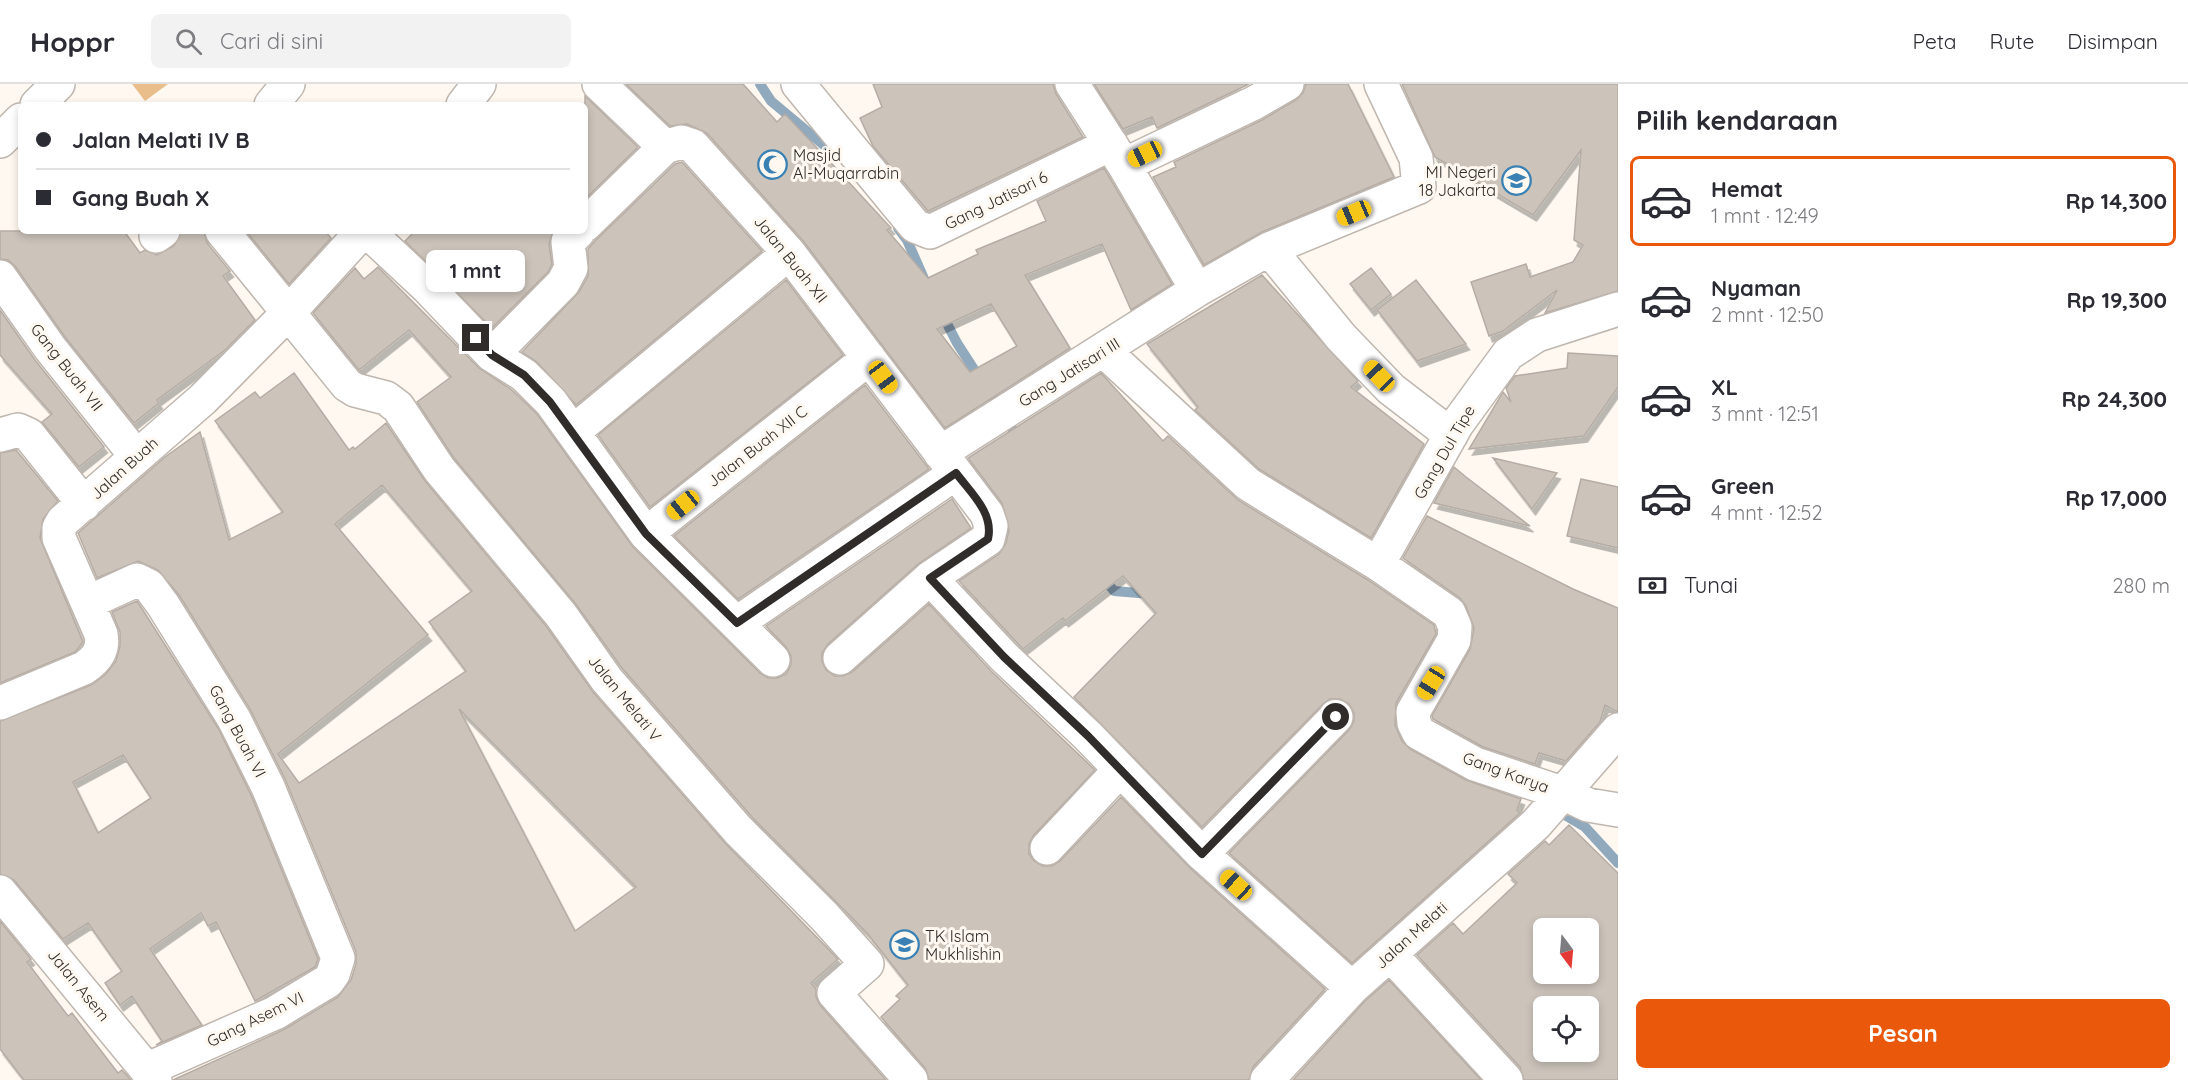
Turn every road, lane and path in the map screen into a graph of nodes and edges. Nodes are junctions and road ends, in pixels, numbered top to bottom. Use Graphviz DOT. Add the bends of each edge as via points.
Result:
graph roads {
  1 [pos="58,84"];
  2 [pos="288,84"];
  3 [pos="479,84"];
  4 [pos="599,84"];
  5 [pos="798,84"];
  6 [pos="1072,84"];
  7 [pos="1287,84"];
  8 [pos="1381,84"];
  9 [pos="40,102"];
  10 [pos="273,102"];
  11 [pos="465,102"];
  12 [pos="18,123"];
  13 [pos="0,141"];
  14 [pos="665,147"];
  15 [pos="1117,154"];
  16 [pos="588,222"];
  17 [pos="224,234"];
  18 [pos="362,234"];
  19 [pos="368,234"];
  20 [pos="576,234"];
  21 [pos="1269,249"];
  22 [pos="789,253"];
  23 [pos="0,277"];
  24 [pos="1197,290"];
  25 [pos="1618,309"];
  26 [pos="288,313"];
  27 [pos="1103,350"];
  28 [pos="492,355"];
  29 [pos="869,358"];
  30 [pos="573,432"];
  31 [pos="0,435"];
  32 [pos="1451,435"];
  33 [pos="136,456"];
  34 [pos="948,463"];
  35 [pos="84,504"];
  36 [pos="646,534"];
  37 [pos="1378,564"];
  38 [pos="930,578"];
  39 [pos="89,602"];
  40 [pos="737,623"];
  41 [pos="840,658"];
  42 [pos="773,660"];
  43 [pos="0,703"];
  44 [pos="1336,717"];
  45 [pos="1618,730"];
  46 [pos="1120,770"];
  47 [pos="1563,795"];
  48 [pos="1618,810"];
  49 [pos="1047,848"];
  50 [pos="1202,854"];
  51 [pos="0,892"];
  52 [pos="336,948"];
  53 [pos="1390,954"];
  54 [pos="1352,988"];
  55 [pos="151,1074"];
  56 [pos="910,1080"];
  57 [pos="1267,1080"];
  58 [pos="1506,1080"];
  1 -- 9 [label="street"];
  2 -- 10 [label="street"];
  3 -- 11 [label="street"];
  4 -- 14 [label="street"];
  5 -- 15 [label="street, Gang Jatisari 6" via="915,226 930,232"];
  6 -- 15 [label="street"];
  7 -- 15 [label="street, Gang Jatisari 6" via="1254,103"];
  8 -- 21 [label="street, Gang Jatisari III" via="1416,158 1419,187"];
  12 -- 13 [label="street"];
  14 -- 16 [label="street"];
  14 -- 22 [label="street, Jalan Buah XII" via="681,142 693,146"];
  15 -- 24 [label="street"];
  17 -- 26 [label="street"];
  18 -- 26 [label="street, Jalan Buah"];
  19 -- 28 [label="street" via="428,288"];
  20 -- 28 [label="street" via="568,242 571,268 563,283"];
  21 -- 24 [label="street, Gang Jatisari III"];
  21 -- 32 [label="street" via="1341,337 1384,382"];
  22 -- 29 [label="street, Jalan Buah XII"];
  22 -- 30 [label="street"];
  23 -- 33 [label="street, Gang Buah VII" via="50,348"];
  24 -- 27 [label="street, Gang Jatisari III"];
  25 -- 32 [label="street, Gang Dul Tipe" via="1537,335 1508,354"];
  26 -- 33 [label="street, Jalan Buah" via="204,399"];
  26 -- 56 [label="street, Jalan Melati V" via="347,385 386,398 398,407 439,469 561,615 607,680 738,830 867,964 834,993"];
  27 -- 34 [label="street, Gang Jatisari III" via="1005,412"];
  27 -- 37 [label="street, Gang Karya" via="1248,484"];
  28 -- 30 [label="street" via="524,375"];
  29 -- 34 [label="street, Jalan Buah XII"];
  29 -- 36 [label="street, Jalan Buah XII C"];
  30 -- 36 [label="street"];
  31 -- 35 [label="street" via="18,430 29,435"];
  32 -- 37 [label="street, Gang Dul Tipe"];
  33 -- 35 [label="street, Jalan Buah"];
  34 -- 38 [label="street, Jalan Buah XII" via="987,514 991,526 988,539"];
  34 -- 40 [label="street, Gang Jatisari III"];
  35 -- 39 [label="street, Jalan Buah" via="63,520 58,533"];
  36 -- 40 [label="street"];
  37 -- 47 [label="street, Gang Karya" via="1449,613 1455,627 1454,640 1413,712 1413,723 1419,733 1475,764"];
  38 -- 41 [label="street"];
  38 -- 46 [label="street"];
  39 -- 43 [label="street, Jalan Buah" via="102,641 101,651 93,662 28,694"];
  39 -- 52 [label="street, Gang Buah VI" via="137,580 149,586 163,605 234,719 268,787 315,907"];
  40 -- 42 [label="street"];
  44 -- 50 [label="street"];
  45 -- 47 [label="street, Jalan Melati"];
  46 -- 49 [label="street"];
  46 -- 50 [label="street"];
  47 -- 48 [label="street, Gang Karya" via="1588,805"];
  47 -- 53 [label="street, Jalan Melati" via="1536,824"];
  50 -- 54 [label="street"];
  51 -- 55 [label="street, Jalan Asem"];
  52 -- 55 [label="street, Gang Asem VI" via="338,958 328,981"];
  53 -- 54 [label="street, Jalan Melati"];
  53 -- 58 [label="street"];
  54 -- 57 [label="street, Jalan Melati"];
}
